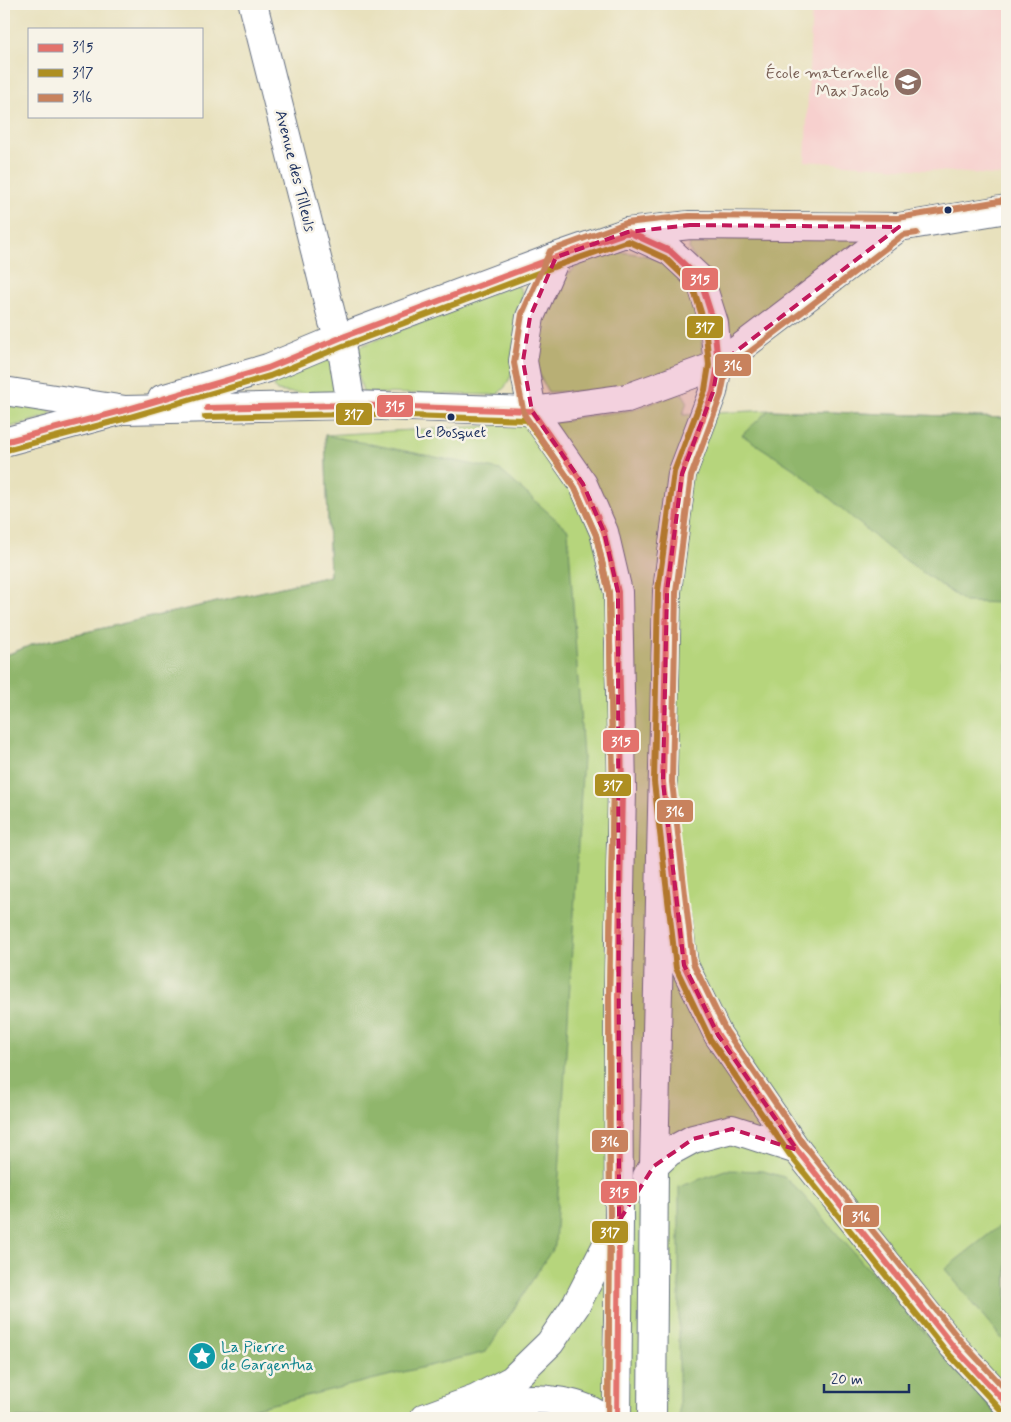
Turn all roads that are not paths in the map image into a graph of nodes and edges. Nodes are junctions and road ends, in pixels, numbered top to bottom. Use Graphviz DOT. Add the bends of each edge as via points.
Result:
graph roads {
  1 [pos="253,4"];
  2 [pos="1007,209"];
  3 [pos="899,227"];
  4 [pos="628,232"];
  5 [pos="556,257"];
  6 [pos="340,338"];
  7 [pos="718,365"];
  8 [pos="4,391"];
  9 [pos="351,405"];
  10 [pos="125,410"];
  11 [pos="532,411"];
  12 [pos="4,442"];
  13 [pos="663,782"];
  14 [pos="796,1150"];
  15 [pos="654,1166"];
  16 [pos="619,1221"];
  17 [pos="1007,1404"];
  18 [pos="424,1418"];
  19 [pos="434,1418"];
  20 [pos="602,1418"];
  21 [pos="617,1418"];
  22 [pos="652,1418"];
  1 -- 6 [label="main road, Avenue des Tilleuls" via="333,322"];
  2 -- 3 [label="main road"];
  3 -- 4 [label="main road" via="690,225"];
  3 -- 7 [label="main road"];
  4 -- 5 [label="main road"];
  4 -- 7 [label="main road" via="670,251 700,279 714,323"];
  5 -- 6 [label="main road"];
  5 -- 11 [label="main road" via="530,317 525,343 523,361"];
  6 -- 9 [label="main road, Avenue des Tilleuls"];
  6 -- 10 [label="main road" via="268,368"];
  7 -- 11 [label="main road" via="627,398"];
  7 -- 13 [label="main road" via="713,392 682,474 678,503 667,591"];
  8 -- 10 [label="main road"];
  9 -- 10 [label="main road"];
  9 -- 11 [label="main road"];
  10 -- 12 [label="main road"];
  11 -- 16 [label="main road" via="583,484 604,532 618,592 622,789 618,996"];
  13 -- 14 [label="main road" via="684,965 718,1035"];
  13 -- 15 [label="main road"];
  14 -- 15 [label="main road" via="732,1129 693,1139 669,1152"];
  14 -- 17 [label="main road" via="952,1346"];
  15 -- 16 [label="main road"];
  15 -- 22 [label="main road"];
  16 -- 18 [label="main road" via="576,1304 550,1343 512,1380 476,1399"];
  16 -- 21 [label="main road"];
  19 -- 20 [label="main road" via="517,1400 554,1400 578,1404"];
}
